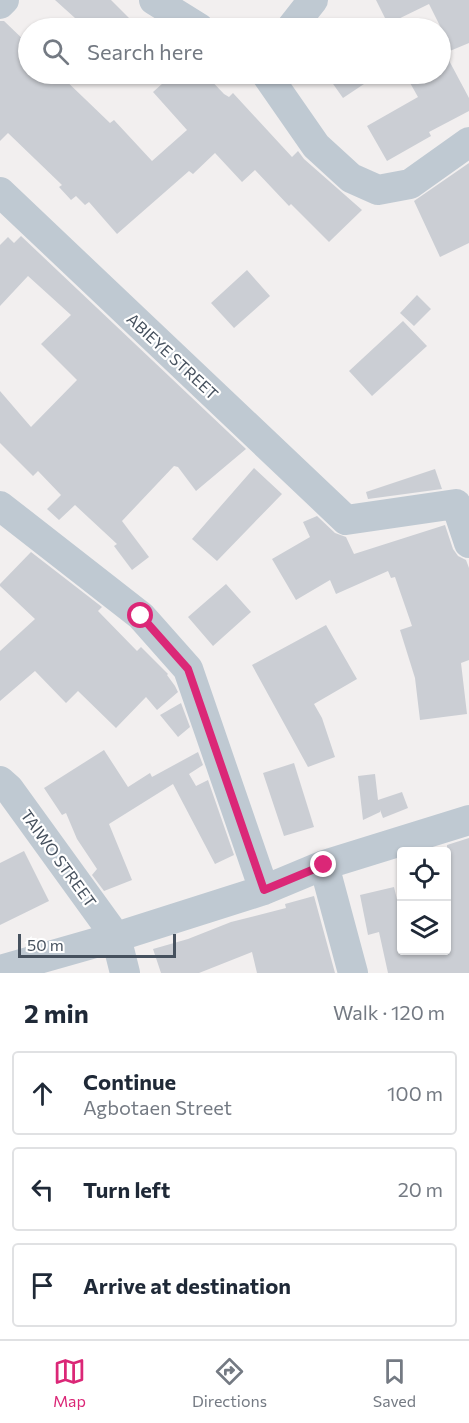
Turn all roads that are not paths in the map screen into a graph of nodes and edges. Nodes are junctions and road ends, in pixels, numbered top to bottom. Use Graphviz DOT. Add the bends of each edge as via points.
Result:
graph roads {
  1 [pos="4,0"];
  2 [pos="154,0"];
  3 [pos="313,0"];
  4 [pos="0,4"];
  5 [pos="183,18"];
  6 [pos="299,18"];
  7 [pos="273,84"];
  8 [pos="469,142"];
  9 [pos="0,192"];
  10 [pos="0,506"];
  11 [pos="469,543"];
  12 [pos="0,781"];
  13 [pos="469,820"];
  14 [pos="324,865"];
  15 [pos="264,890"];
  16 [pos="116,937"];
  17 [pos="0,970"];
  18 [pos="125,973"];
  19 [pos="353,973"];
  1 -- 4 [label="street"];
  2 -- 5 [label="street"];
  3 -- 6 [label="street"];
  7 -- 8 [label="street" via="316,146 351,178 378,190 410,184"];
  9 -- 11 [label="street, ABIEYE STREET" via="346,520 456,504"];
  10 -- 15 [label="street" via="141,616 188,669"];
  12 -- 16 [label="street, TAIWO STREET"];
  13 -- 14 [label="street"];
  14 -- 15 [label="street"];
  14 -- 19 [label="street"];
  15 -- 16 [label="street"];
  16 -- 17 [label="street"];
  16 -- 18 [label="street"];
}
